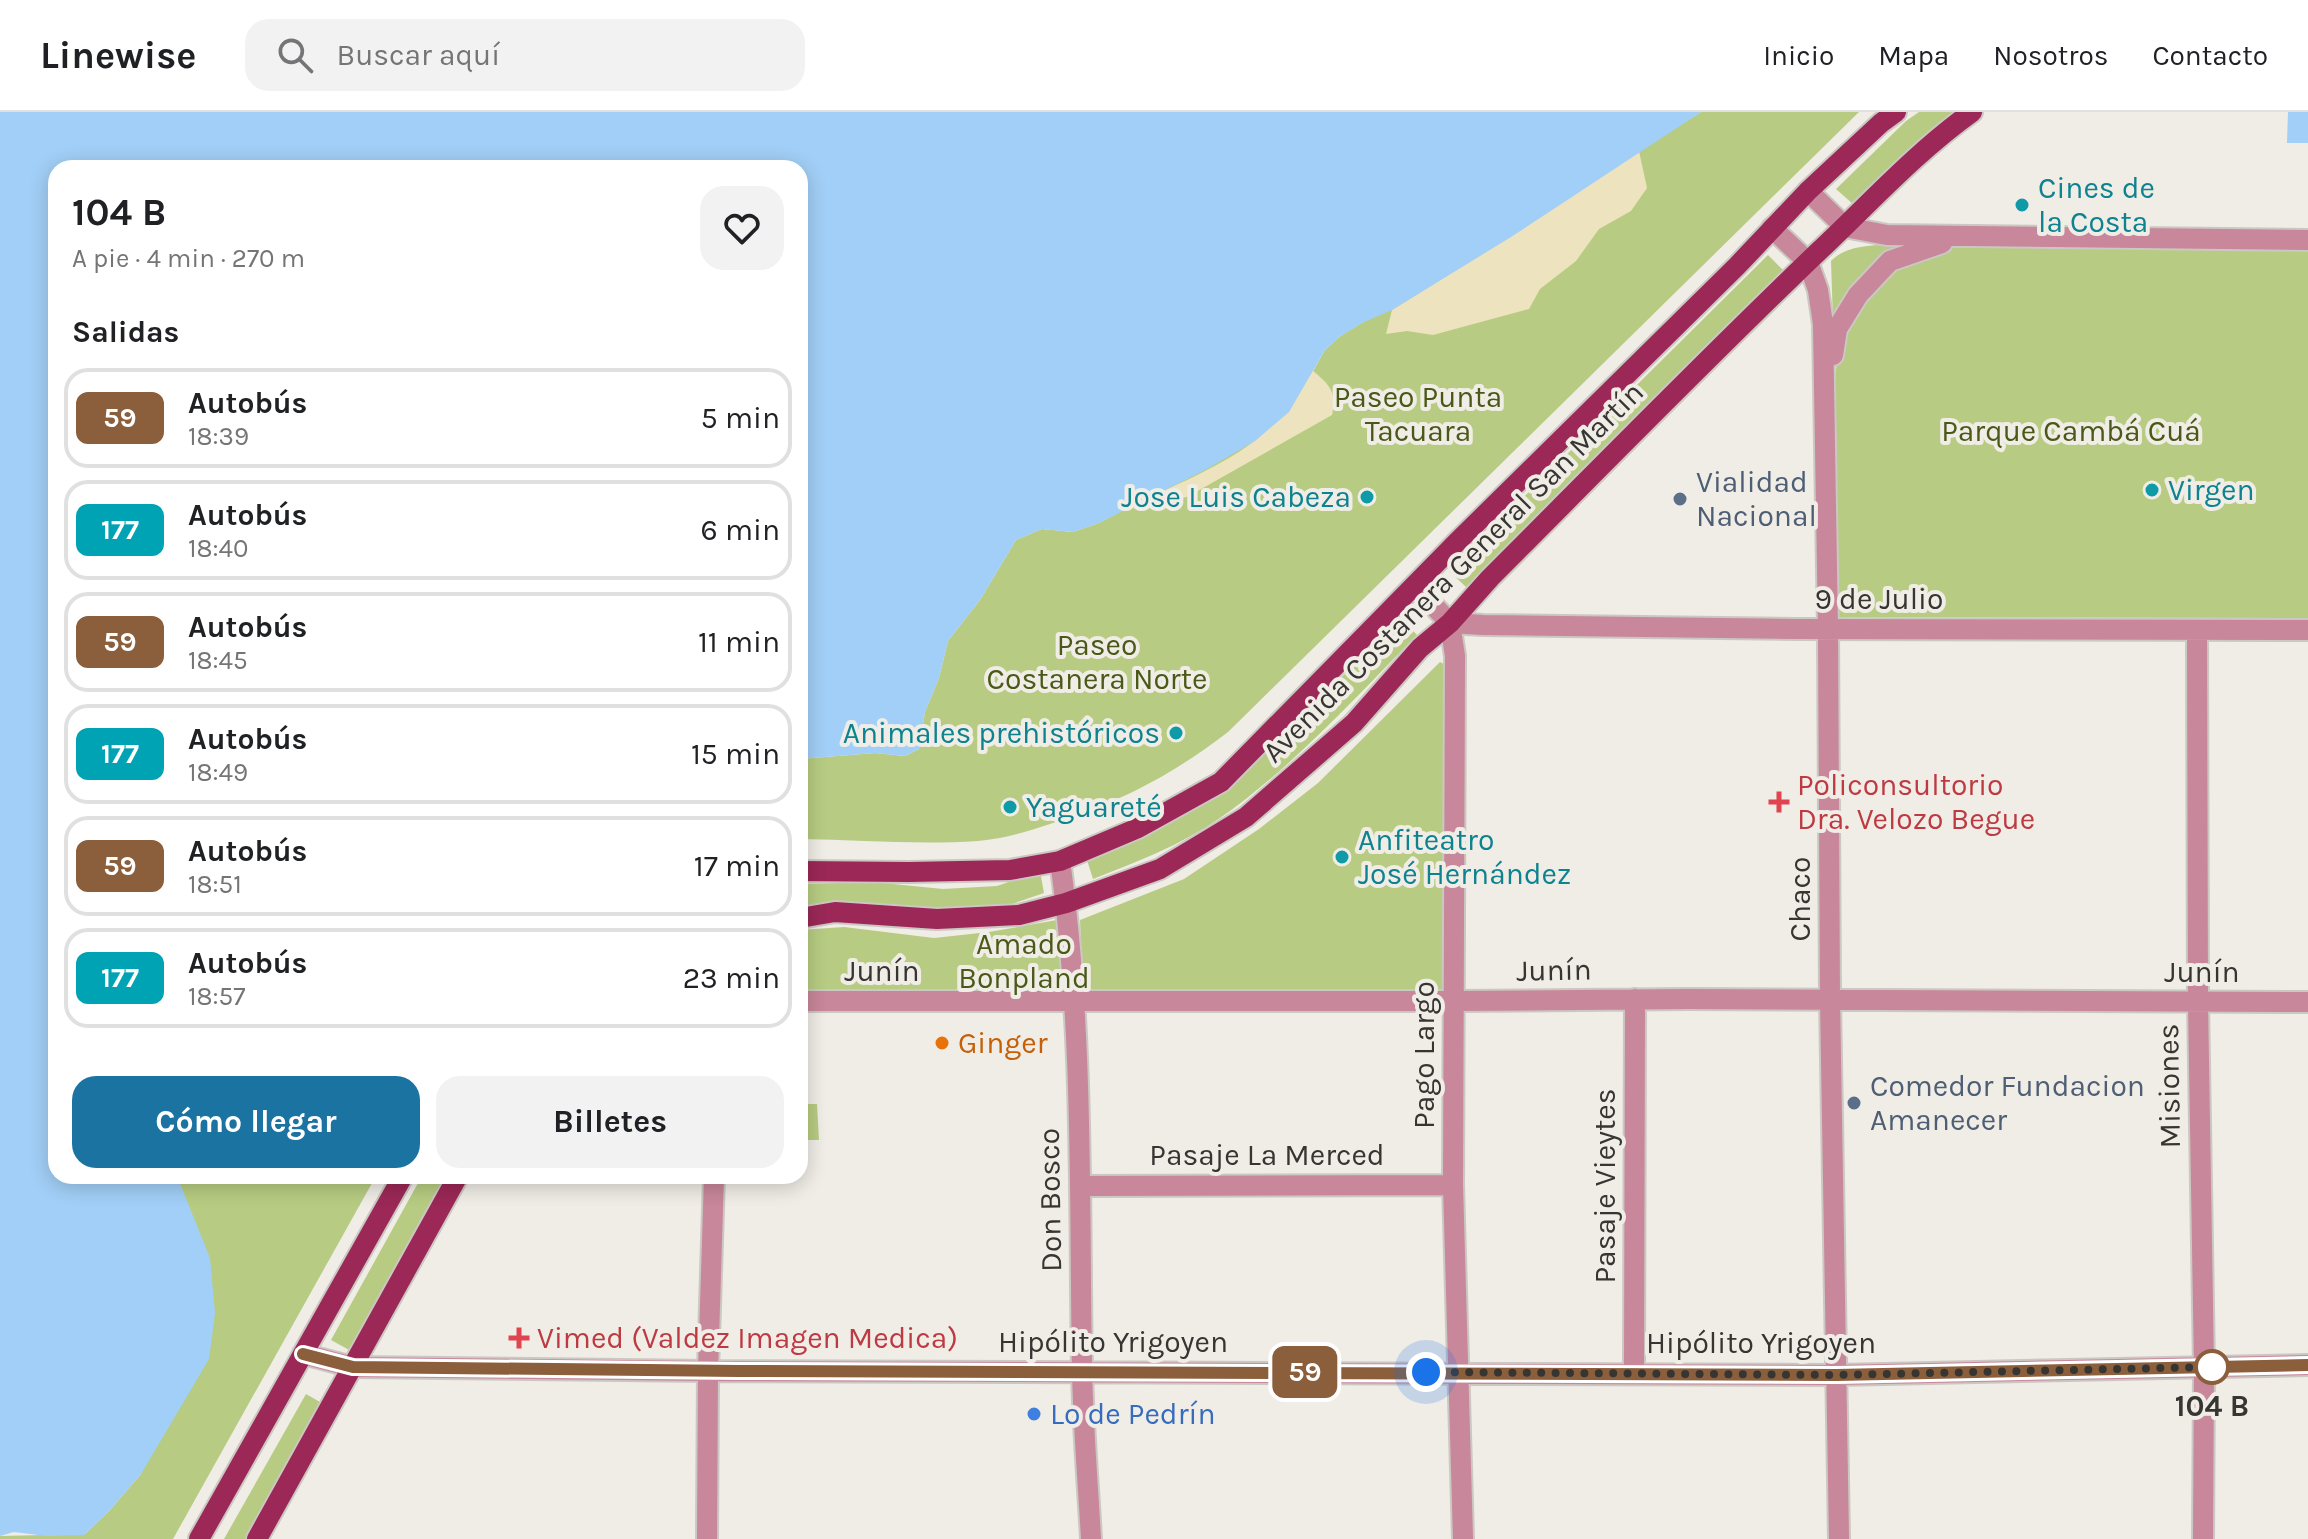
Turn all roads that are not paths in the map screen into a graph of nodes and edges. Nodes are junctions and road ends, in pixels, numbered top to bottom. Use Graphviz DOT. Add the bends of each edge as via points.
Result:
graph roads {
  1 [pos="1896,112"];
  2 [pos="1972,112"];
  3 [pos="1808,191"];
  4 [pos="1845,227"];
  5 [pos="1772,228"];
  6 [pos="1969,237"];
  7 [pos="2308,240"];
  8 [pos="1808,262"];
  9 [pos="1825,402"];
  10 [pos="1415,586"];
  11 [pos="1450,623"];
  12 [pos="1828,629"];
  13 [pos="2308,630"];
  14 [pos="2197,631"];
  15 [pos="1060,861"];
  16 [pos="808,871"];
  17 [pos="1066,903"];
  18 [pos="808,917"];
  19 [pos="1635,999"];
  20 [pos="1830,999"];
  21 [pos="808,1001"];
  22 [pos="1075,1001"];
  23 [pos="1454,1001"];
  24 [pos="2198,1002"];
  25 [pos="2308,1002"];
  26 [pos="399,1184"];
  27 [pos="454,1184"];
  28 [pos="714,1184"];
  29 [pos="1453,1185"];
  30 [pos="1082,1186"];
  31 [pos="303,1354"];
  32 [pos="2308,1365"];
  33 [pos="353,1367"];
  34 [pos="2204,1367"];
  35 [pos="708,1371"];
  36 [pos="1082,1372"];
  37 [pos="1457,1372"];
  38 [pos="1634,1373"];
  39 [pos="1837,1375"];
  40 [pos="199,1539"];
  41 [pos="257,1539"];
  42 [pos="707,1539"];
  43 [pos="1091,1539"];
  44 [pos="1463,1539"];
  45 [pos="1839,1539"];
  46 [pos="2203,1539"];
  1 -- 3 [label="main road, Avenida Costanera General San Martín"];
  2 -- 4 [label="main road, Avenida Costanera General San Martín" via="1914,159"];
  3 -- 4 [label="street"];
  3 -- 5 [label="main road, Avenida Costanera General San Martín"];
  4 -- 6 [label="street" via="1887,235"];
  4 -- 8 [label="main road, Avenida Costanera General San Martín"];
  5 -- 8 [label="street, Chaco"];
  5 -- 10 [label="main road, Avenida Costanera General San Martín"];
  6 -- 7 [label="street"];
  6 -- 9 [label="street" via="1890,261 1858,295 1837,329"];
  8 -- 9 [label="street, Chaco" via="1823,324"];
  8 -- 11 [label="main road, Avenida Costanera General San Martín"];
  9 -- 12 [label="street, Chaco"];
  10 -- 11 [label="street"];
  10 -- 15 [label="main road, Avenida Costanera General San Martín" via="1221,782 1138,828"];
  11 -- 12 [label="street, 9 de Julio"];
  11 -- 17 [label="main road, Avenida Costanera General San Martín" via="1420,648 1354,723 1246,817 1160,869"];
  11 -- 23 [label="street, Pago Largo" via="1455,656"];
  12 -- 14 [label="street, 9 de Julio"];
  12 -- 20 [label="street, Chaco"];
  13 -- 14 [label="street, 9 de Julio"];
  14 -- 24 [label="street, Misiones"];
  15 -- 16 [label="main road, Avenida Costanera General San Martín" via="1010,870"];
  15 -- 17 [label="street, Don Bosco"];
  17 -- 18 [label="main road, Avenida Costanera General San Martín" via="984,917 835,912"];
  17 -- 22 [label="street, Don Bosco"];
  19 -- 20 [label="street, Junín"];
  19 -- 23 [label="street, Junín"];
  19 -- 38 [label="street, Pasaje Vieytes"];
  20 -- 24 [label="street, Junín"];
  20 -- 39 [label="street, Chaco"];
  21 -- 22 [label="street, Junín"];
  22 -- 23 [label="street, Junín"];
  22 -- 30 [label="street, Don Bosco"];
  23 -- 29 [label="street, Pago Largo"];
  24 -- 25 [label="street, Junín"];
  24 -- 34 [label="street, Misiones"];
  26 -- 31 [label="main road"];
  27 -- 33 [label="main road"];
  28 -- 35 [label="street"];
  29 -- 30 [label="street, Pasaje La Merced"];
  29 -- 37 [label="street, Pago Largo"];
  30 -- 36 [label="street, Don Bosco"];
  31 -- 33 [label="street, Hipólito Yrigoyen"];
  31 -- 40 [label="main road"];
  32 -- 34 [label="street, Hipólito Yrigoyen"];
  33 -- 35 [label="street, Hipólito Yrigoyen"];
  33 -- 41 [label="main road"];
  34 -- 39 [label="street, Hipólito Yrigoyen"];
  34 -- 46 [label="street, Misiones"];
  35 -- 36 [label="street, Hipólito Yrigoyen"];
  35 -- 42 [label="street"];
  36 -- 37 [label="street, Hipólito Yrigoyen"];
  36 -- 43 [label="street, Don Bosco"];
  37 -- 38 [label="street, Hipólito Yrigoyen"];
  37 -- 44 [label="street, Pago Largo"];
  38 -- 39 [label="street, Hipólito Yrigoyen"];
  39 -- 45 [label="street, Chaco"];
}
